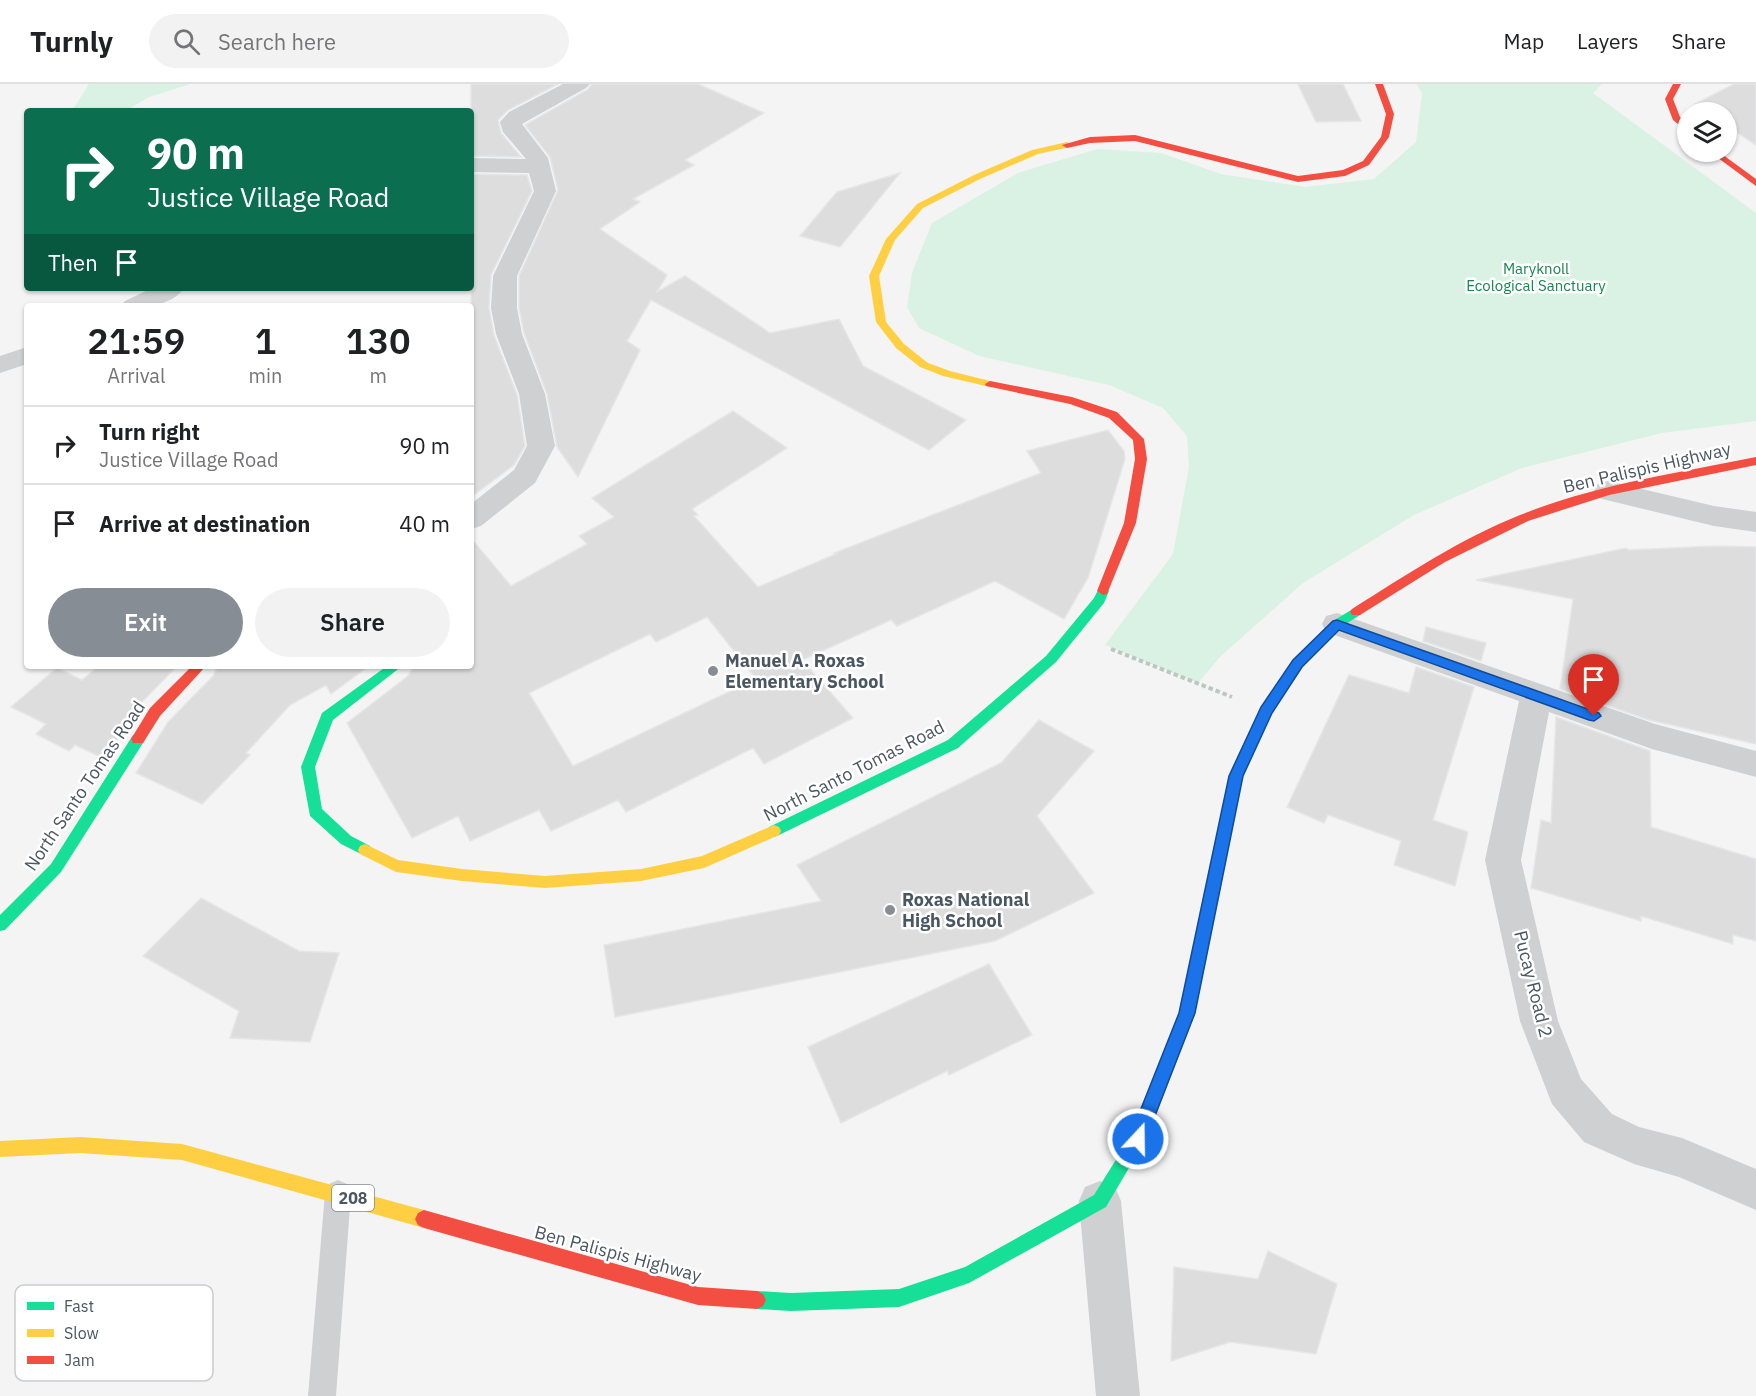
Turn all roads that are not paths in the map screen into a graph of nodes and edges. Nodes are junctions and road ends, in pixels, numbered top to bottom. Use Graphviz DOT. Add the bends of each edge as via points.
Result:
graph roads {
  1 [pos="579,84"];
  2 [pos="1379,84"];
  3 [pos="1677,84"];
  4 [pos="1677,119"];
  5 [pos="1728,162"];
  6 [pos="474,165"];
  7 [pos="537,166"];
  8 [pos="1756,183"];
  9 [pos="166,291"];
  10 [pos="140,303"];
  11 [pos="24,356"];
  12 [pos="0,365"];
  13 [pos="1756,461"];
  14 [pos="1608,492"];
  15 [pos="474,517"];
  16 [pos="1756,522"];
  17 [pos="1337,624"];
  18 [pos="197,669"];
  19 [pos="392,669"];
  20 [pos="1536,696"];
  21 [pos="1756,764"];
  22 [pos="0,925"];
  23 [pos="0,1149"];
  24 [pos="1756,1190"];
  25 [pos="338,1194"];
  26 [pos="1100,1201"];
  27 [pos="322,1396"];
  28 [pos="1118,1396"];
  1 -- 7 [label="street" via="511,122 537,158"];
  2 -- 19 [label="street, North Santo Tomas Road" via="1390,114 1385,137 1366,163 1345,173 1298,179 1135,138 1090,140 1035,152 977,177 920,206 891,239 874,276 881,322 900,346 924,365 947,374 1072,401 1113,416 1138,439 1141,459 1130,523 1100,600 1051,659 952,744 805,818 704,862 641,875 545,882 462,875 396,866 346,840 315,812 308,767 327,717"];
  3 -- 4 [label="street" via="1669,99"];
  5 -- 8 [label="street"];
  6 -- 7 [label="street"];
  7 -- 15 [label="street" via="545,191 505,276 504,308 509,334 532,394 541,446 525,476"];
  9 -- 10 [label="street"];
  11 -- 12 [label="street"];
  13 -- 14 [label="street, Ben Palispis Highway / 208"];
  14 -- 16 [label="street"];
  14 -- 17 [label="street, Ben Palispis Highway / 208" via="1524,518 1441,559"];
  17 -- 20 [label="street"];
  17 -- 26 [label="street, Ben Palispis Highway / 208" via="1298,663 1266,711 1236,776 1187,1013 1138,1139"];
  18 -- 22 [label="street, North Santo Tomas Road" via="155,712 56,868"];
  20 -- 21 [label="street" via="1652,736"];
  20 -- 24 [label="street, Pucay Road 2" via="1503,860 1539,1021 1566,1091 1598,1128"];
  23 -- 25 [label="street, Ben Palispis Highway / 208" via="80,1145 182,1152"];
  25 -- 26 [label="street, Ben Palispis Highway / 208" via="698,1296 791,1302 899,1298 969,1274"];
  25 -- 27 [label="lane"];
  26 -- 28 [label="street"];
}
